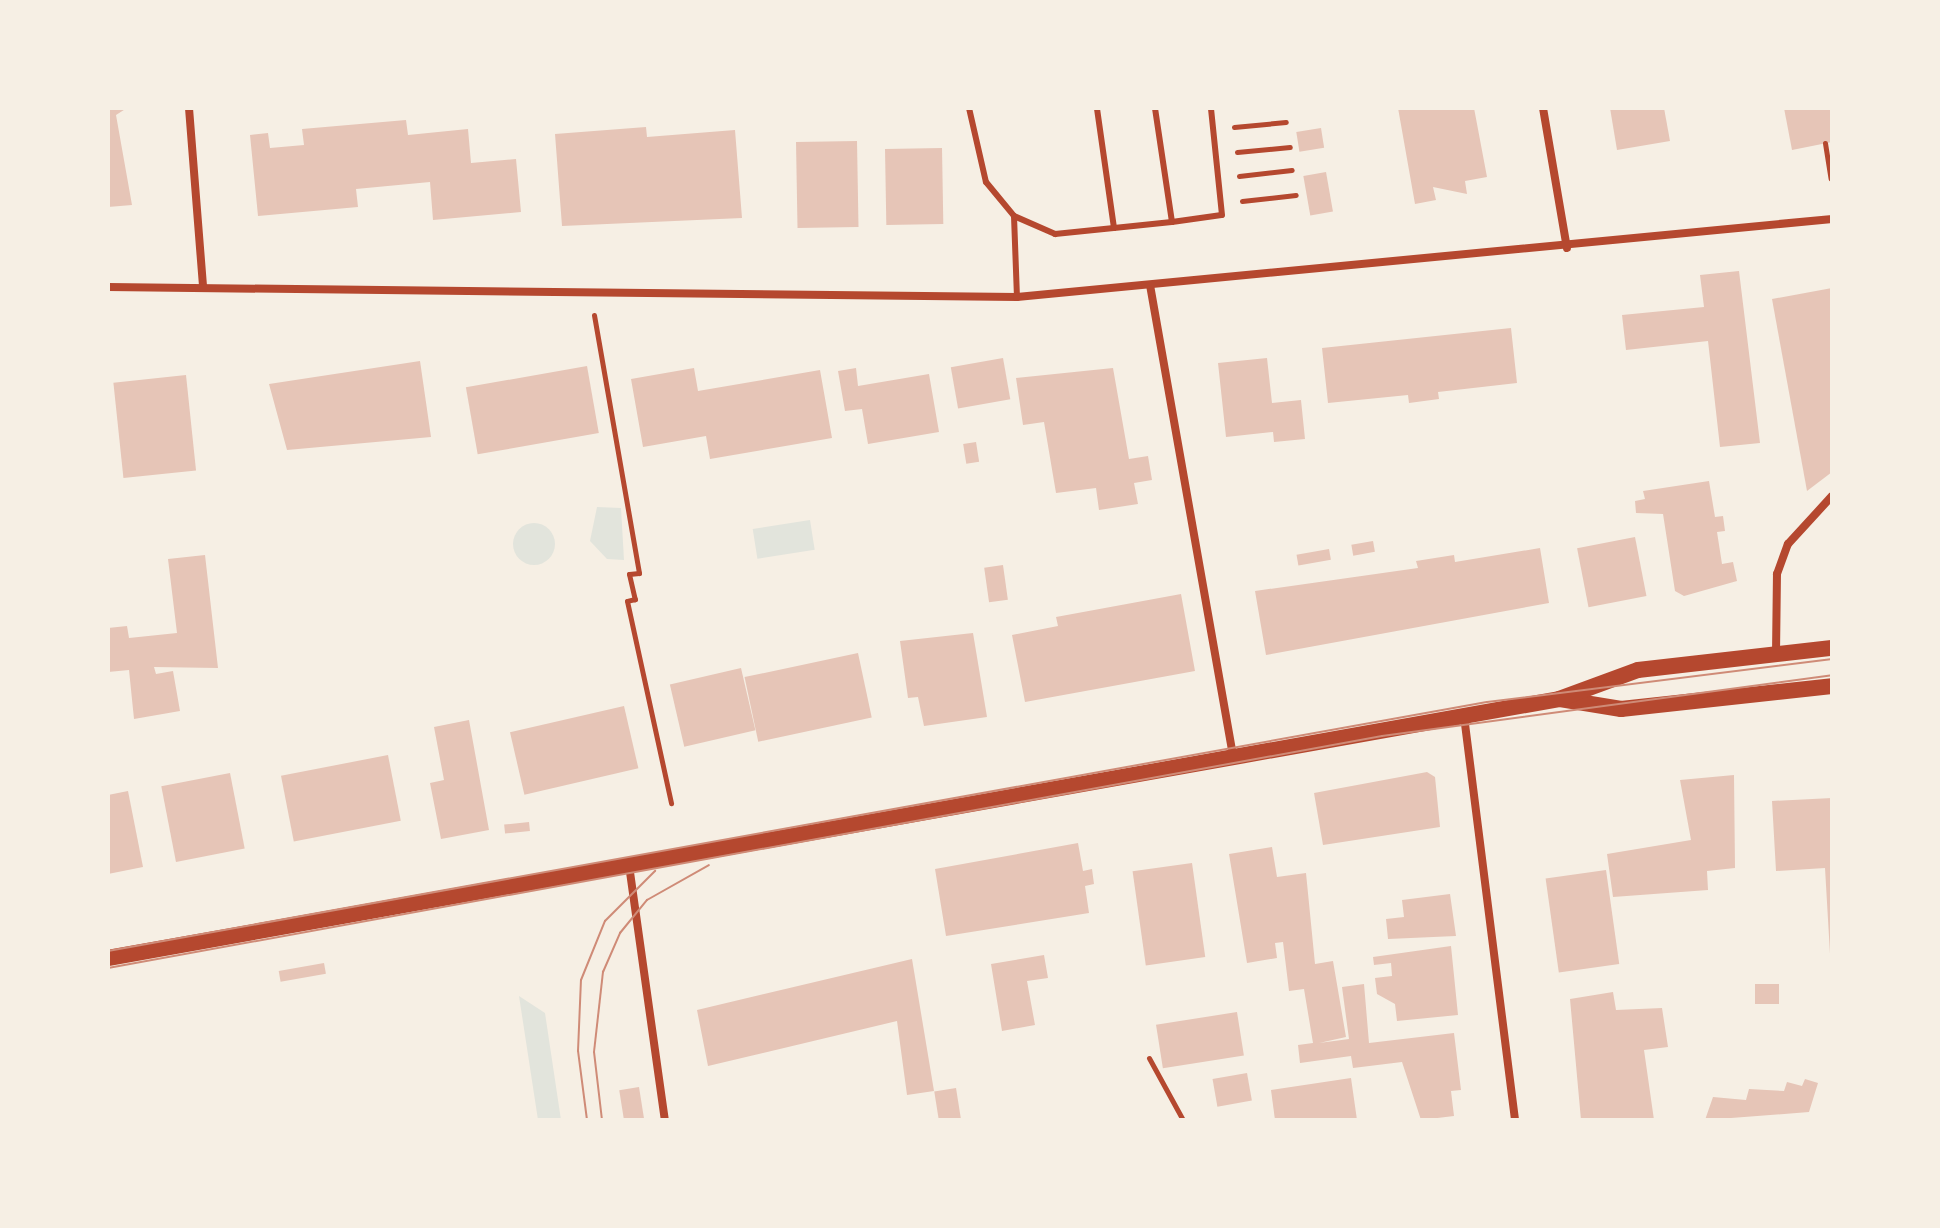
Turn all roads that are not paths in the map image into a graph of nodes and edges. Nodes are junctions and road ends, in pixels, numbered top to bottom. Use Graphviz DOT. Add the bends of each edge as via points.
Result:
graph roads {
  1 [pos="189,108"];
  2 [pos="969,108"];
  3 [pos="1097,108"];
  4 [pos="1155,108"];
  5 [pos="1211,108"];
  6 [pos="1543,108"];
  7 [pos="1014,216"];
  8 [pos="1832,219"];
  9 [pos="1172,222"];
  10 [pos="1114,228"];
  11 [pos="1567,248"];
  12 [pos="1150,285"];
  13 [pos="108,287"];
  14 [pos="203,287"];
  15 [pos="1017,297"];
  16 [pos="1832,496"];
  17 [pos="1832,648"];
  18 [pos="1776,654"];
  19 [pos="1832,686"];
  20 [pos="1559,699"];
  21 [pos="1464,715"];
  22 [pos="1233,755"];
  23 [pos="628,864"];
  24 [pos="108,958"];
  25 [pos="665,1120"];
  26 [pos="1515,1120"];
  1 -- 14 [label="street"];
  2 -- 7 [label="lane" via="986,182"];
  3 -- 10 [label="lane"];
  4 -- 9 [label="lane"];
  5 -- 9 [label="lane" via="1222,215"];
  6 -- 11 [label="street"];
  7 -- 10 [label="lane" via="1055,234"];
  7 -- 15 [label="lane"];
  8 -- 11 [label="street"];
  9 -- 10 [label="lane"];
  11 -- 12 [label="street"];
  12 -- 15 [label="street"];
  12 -- 22 [label="street"];
  13 -- 14 [label="street"];
  14 -- 15 [label="street"];
  16 -- 18 [label="street" via="1788,544 1777,574"];
  17 -- 18 [label="main road"];
  18 -- 20 [label="main road" via="1638,670"];
  19 -- 20 [label="main road" via="1621,709"];
  20 -- 21 [label="main road"];
  21 -- 22 [label="main road"];
  21 -- 26 [label="street"];
  22 -- 23 [label="main road"];
  23 -- 24 [label="main road"];
  23 -- 25 [label="street"];
}
